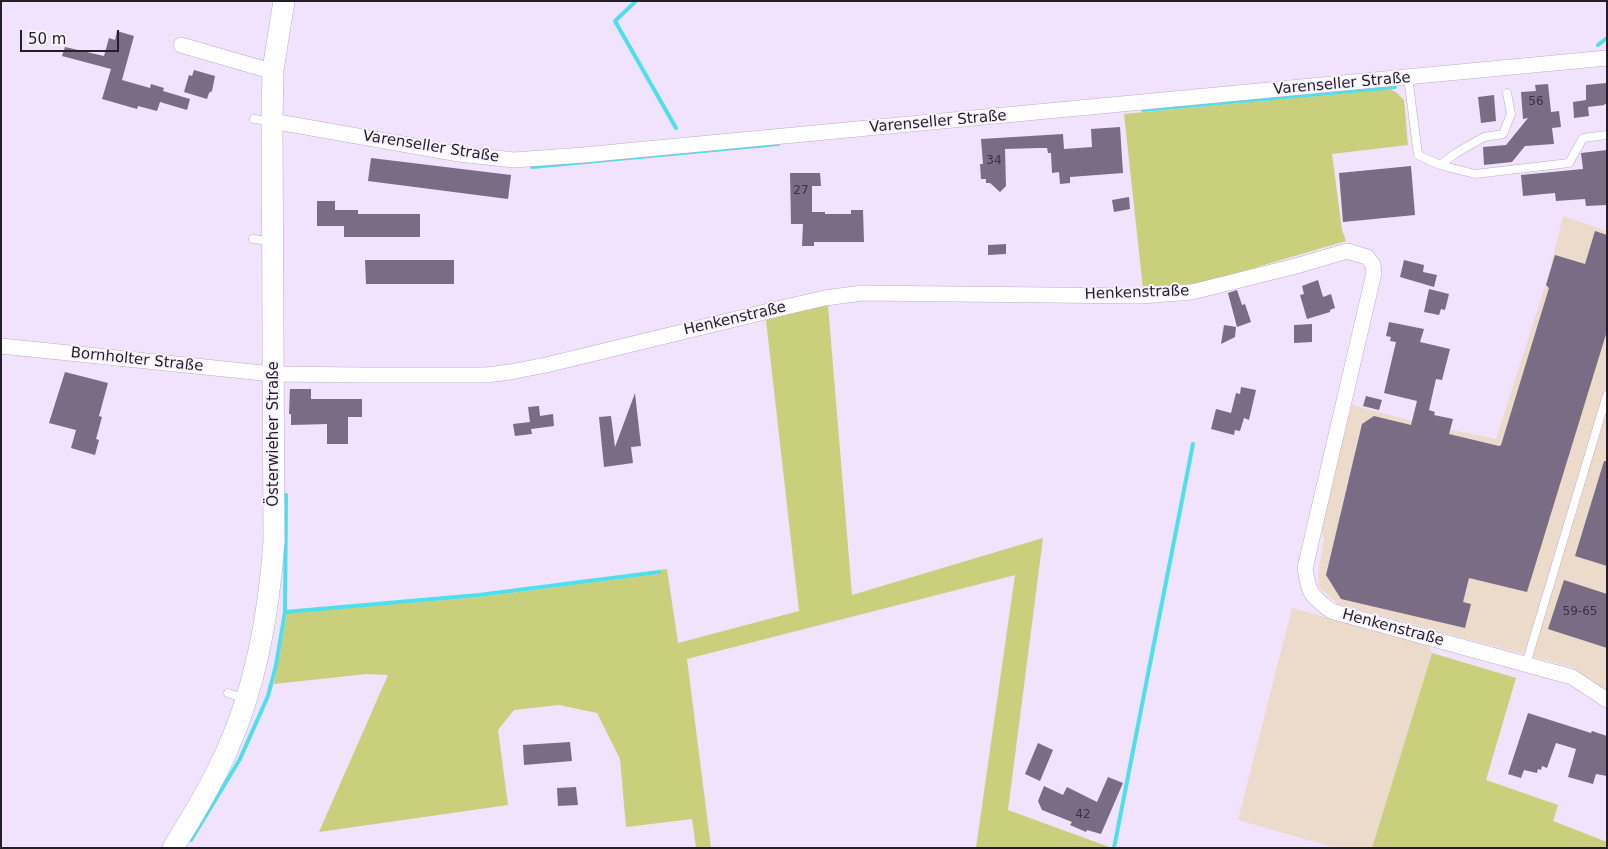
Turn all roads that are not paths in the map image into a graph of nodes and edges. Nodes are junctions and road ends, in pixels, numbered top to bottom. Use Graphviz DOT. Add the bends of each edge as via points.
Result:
graph roads {
  1 [pos="284,1"];
  2 [pos="182,45"];
  3 [pos="1607,58"];
  4 [pos="273,70"];
  5 [pos="1408,77"];
  6 [pos="1507,93"];
  7 [pos="263,120"];
  8 [pos="1607,135"];
  9 [pos="1440,165"];
  10 [pos="1,346"];
  11 [pos="274,374"];
  12 [pos="1607,394"];
  13 [pos="1526,664"];
  14 [pos="1607,700"];
  15 [pos="173,848"];
  1 -- 4 [label="street, Österwieher Straße"];
  2 -- 4 [label="street"];
  3 -- 5 [label="street, Varenseller Straße"];
  4 -- 7 [label="street, Österwieher Straße"];
  5 -- 7 [label="street, Varenseller Straße" via="514,160 459,154"];
  5 -- 9 [label="lane" via="1418,155"];
  6 -- 9 [label="lane" via="1511,114 1503,134 1484,137"];
  7 -- 11 [label="street, Österwieher Straße" via="262,240"];
  8 -- 9 [label="lane" via="1583,138 1569,163 1474,174"];
  10 -- 11 [label="street, Bornholter Straße"];
  11 -- 13 [label="street, Henkenstraße" via="486,375 825,298 862,293 1141,296 1207,289 1347,251 1358,253 1367,257 1374,273 1305,568 1312,596 1331,611"];
  11 -- 15 [label="street, Österwieher Straße" via="274,541 266,622 237,696 241,716 221,763"];
  12 -- 13 [label="lane"];
  13 -- 14 [label="street, Henkenstraße" via="1572,677"];
}
